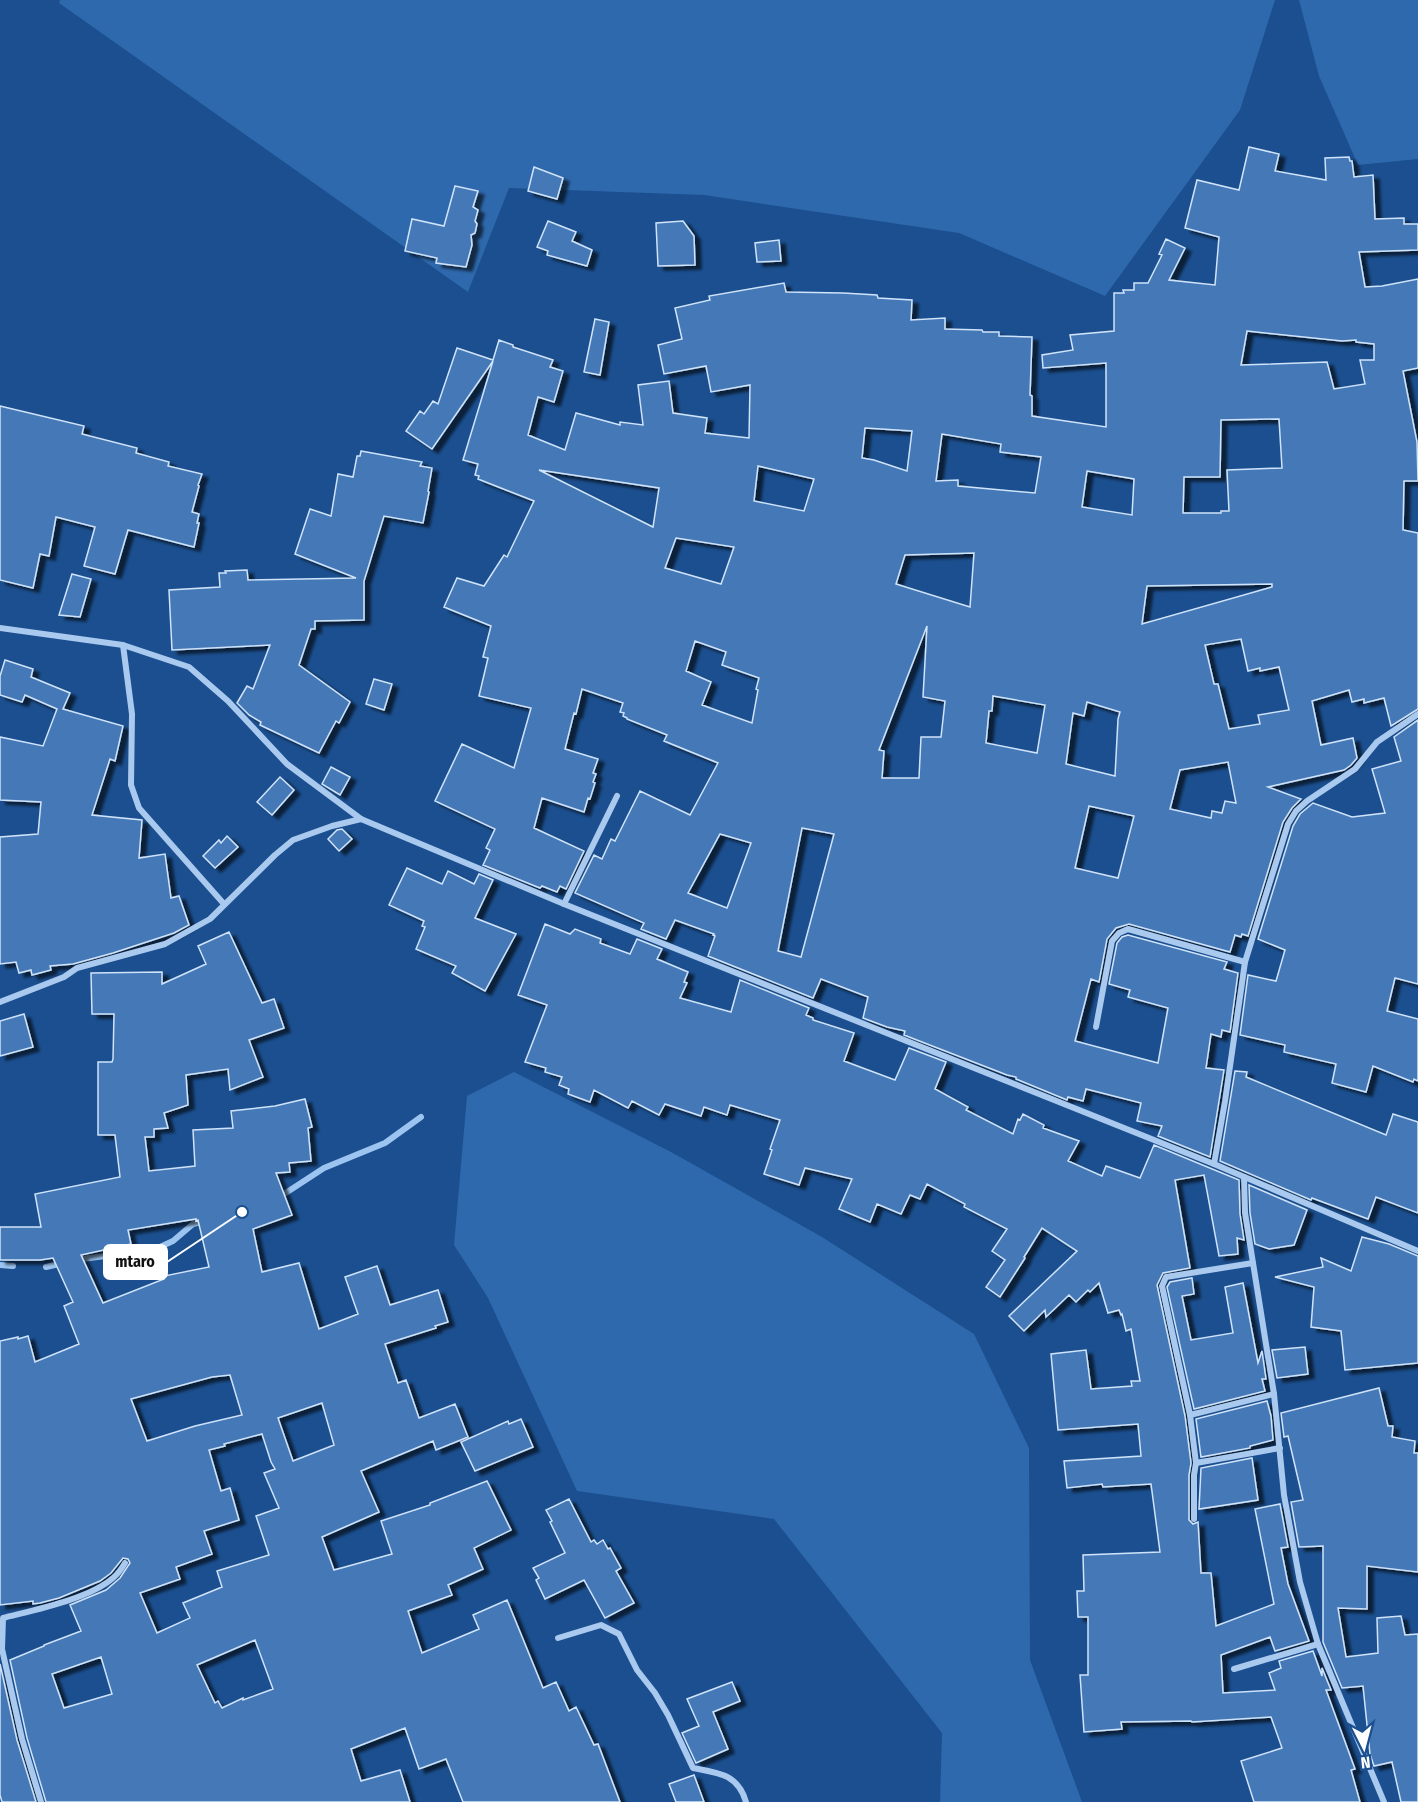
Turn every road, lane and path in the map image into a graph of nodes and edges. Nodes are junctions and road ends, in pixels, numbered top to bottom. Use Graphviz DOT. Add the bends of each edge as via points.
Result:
graph roads {
  1 [pos="0,628"];
  2 [pos="123,645"];
  3 [pos="1418,714"];
  4 [pos="616,796"];
  5 [pos="361,819"];
  6 [pos="224,904"];
  7 [pos="564,904"];
  8 [pos="1245,962"];
  9 [pos="0,1002"];
  10 [pos="1096,1027"];
  11 [pos="1214,1164"];
  12 [pos="1244,1177"];
  13 [pos="1418,1251"];
  14 [pos="1253,1263"];
  15 [pos="1275,1394"];
  16 [pos="1190,1415"];
  17 [pos="1280,1448"];
  18 [pos="1196,1463"];
  19 [pos="1194,1519"];
  20 [pos="125,1563"];
  21 [pos="1,1618"];
  22 [pos="558,1638"];
  23 [pos="1318,1644"];
  24 [pos="1234,1669"];
  25 [pos="41,1802"];
  26 [pos="746,1802"];
  27 [pos="1383,1802"];
  1 -- 2 [label="street"];
  2 -- 5 [label="street" via="189,667 228,701 287,764"];
  2 -- 6 [label="street" via="132,714 131,786 139,808"];
  3 -- 8 [label="street" via="1377,742 1354,770 1296,811 1288,824"];
  4 -- 7 [label="street"];
  5 -- 6 [label="street" via="293,840"];
  5 -- 7 [label="street"];
  6 -- 9 [label="street" via="210,919 165,944 77,968"];
  7 -- 11 [label="street"];
  8 -- 10 [label="street" via="1128,929 1112,941"];
  8 -- 11 [label="street"];
  11 -- 12 [label="street"];
  12 -- 13 [label="street"];
  12 -- 14 [label="street"];
  14 -- 15 [label="street"];
  14 -- 16 [label="street" via="1163,1280"];
  15 -- 16 [label="street"];
  15 -- 17 [label="street"];
  16 -- 18 [label="street"];
  17 -- 18 [label="street"];
  17 -- 23 [label="street" via="1298,1571"];
  18 -- 19 [label="street"];
  20 -- 21 [label="street" via="101,1587 61,1603"];
  21 -- 25 [label="street" via="2,1649 21,1739"];
  22 -- 26 [label="street" via="600,1625 619,1634 668,1715 693,1768 737,1782"];
  23 -- 24 [label="street"];
  23 -- 27 [label="street"];
}
